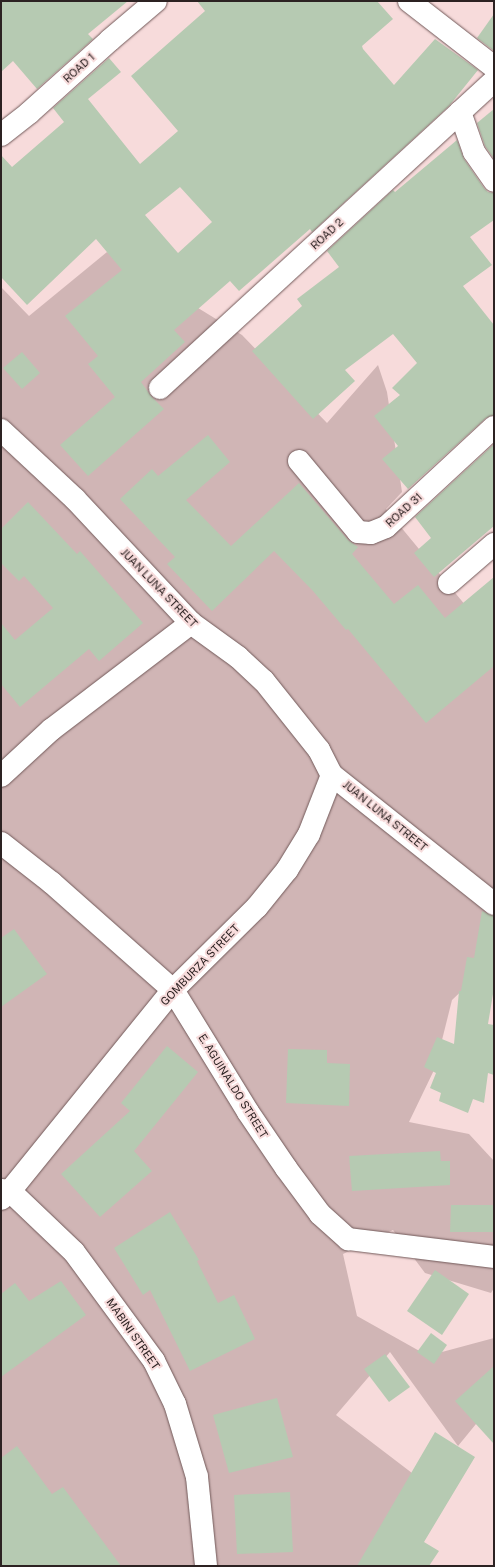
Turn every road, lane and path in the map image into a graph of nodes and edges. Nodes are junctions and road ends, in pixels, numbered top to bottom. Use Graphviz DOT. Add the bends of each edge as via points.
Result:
graph roads {
  1 [pos="156,1"];
  2 [pos="408,1"];
  3 [pos="494,67"];
  4 [pos="494,81"];
  5 [pos="460,112"];
  6 [pos="1,135"];
  7 [pos="494,181"];
  8 [pos="160,388"];
  9 [pos="494,427"];
  10 [pos="1,430"];
  11 [pos="299,461"];
  12 [pos="494,544"];
  13 [pos="449,583"];
  14 [pos="191,623"];
  15 [pos="332,775"];
  16 [pos="1,776"];
  17 [pos="1,843"];
  18 [pos="494,904"];
  19 [pos="173,990"];
  20 [pos="4,1193"];
  21 [pos="494,1257"];
  22 [pos="206,1566"];
  1 -- 6 [label="street, ROAD 1"];
  2 -- 3 [label="street"];
  4 -- 5 [label="street, ROAD 2"];
  5 -- 7 [label="street" via="474,152"];
  5 -- 8 [label="street, ROAD 2"];
  9 -- 11 [label="street, ROAD 31" via="386,527 371,533 358,532"];
  10 -- 14 [label="street, JUAN LUNA STREET" via="75,500"];
  12 -- 13 [label="street"];
  14 -- 15 [label="street, JUAN LUNA STREET" via="238,657 264,681 319,750"];
  14 -- 16 [label="street" via="52,730"];
  15 -- 18 [label="street, JUAN LUNA STREET"];
  15 -- 19 [label="street, GOMBURZA STREET" via="309,834 287,870 257,907"];
  17 -- 19 [label="street, E. AGUINALDO STREET" via="52,883"];
  19 -- 20 [label="street, GOMBURZA STREET"];
  19 -- 21 [label="street, E. AGUINALDO STREET" via="248,1112 286,1168 320,1214 348,1239"];
  20 -- 22 [label="street, MABINI STREET" via="74,1252 154,1361 175,1404 197,1477"];
}
